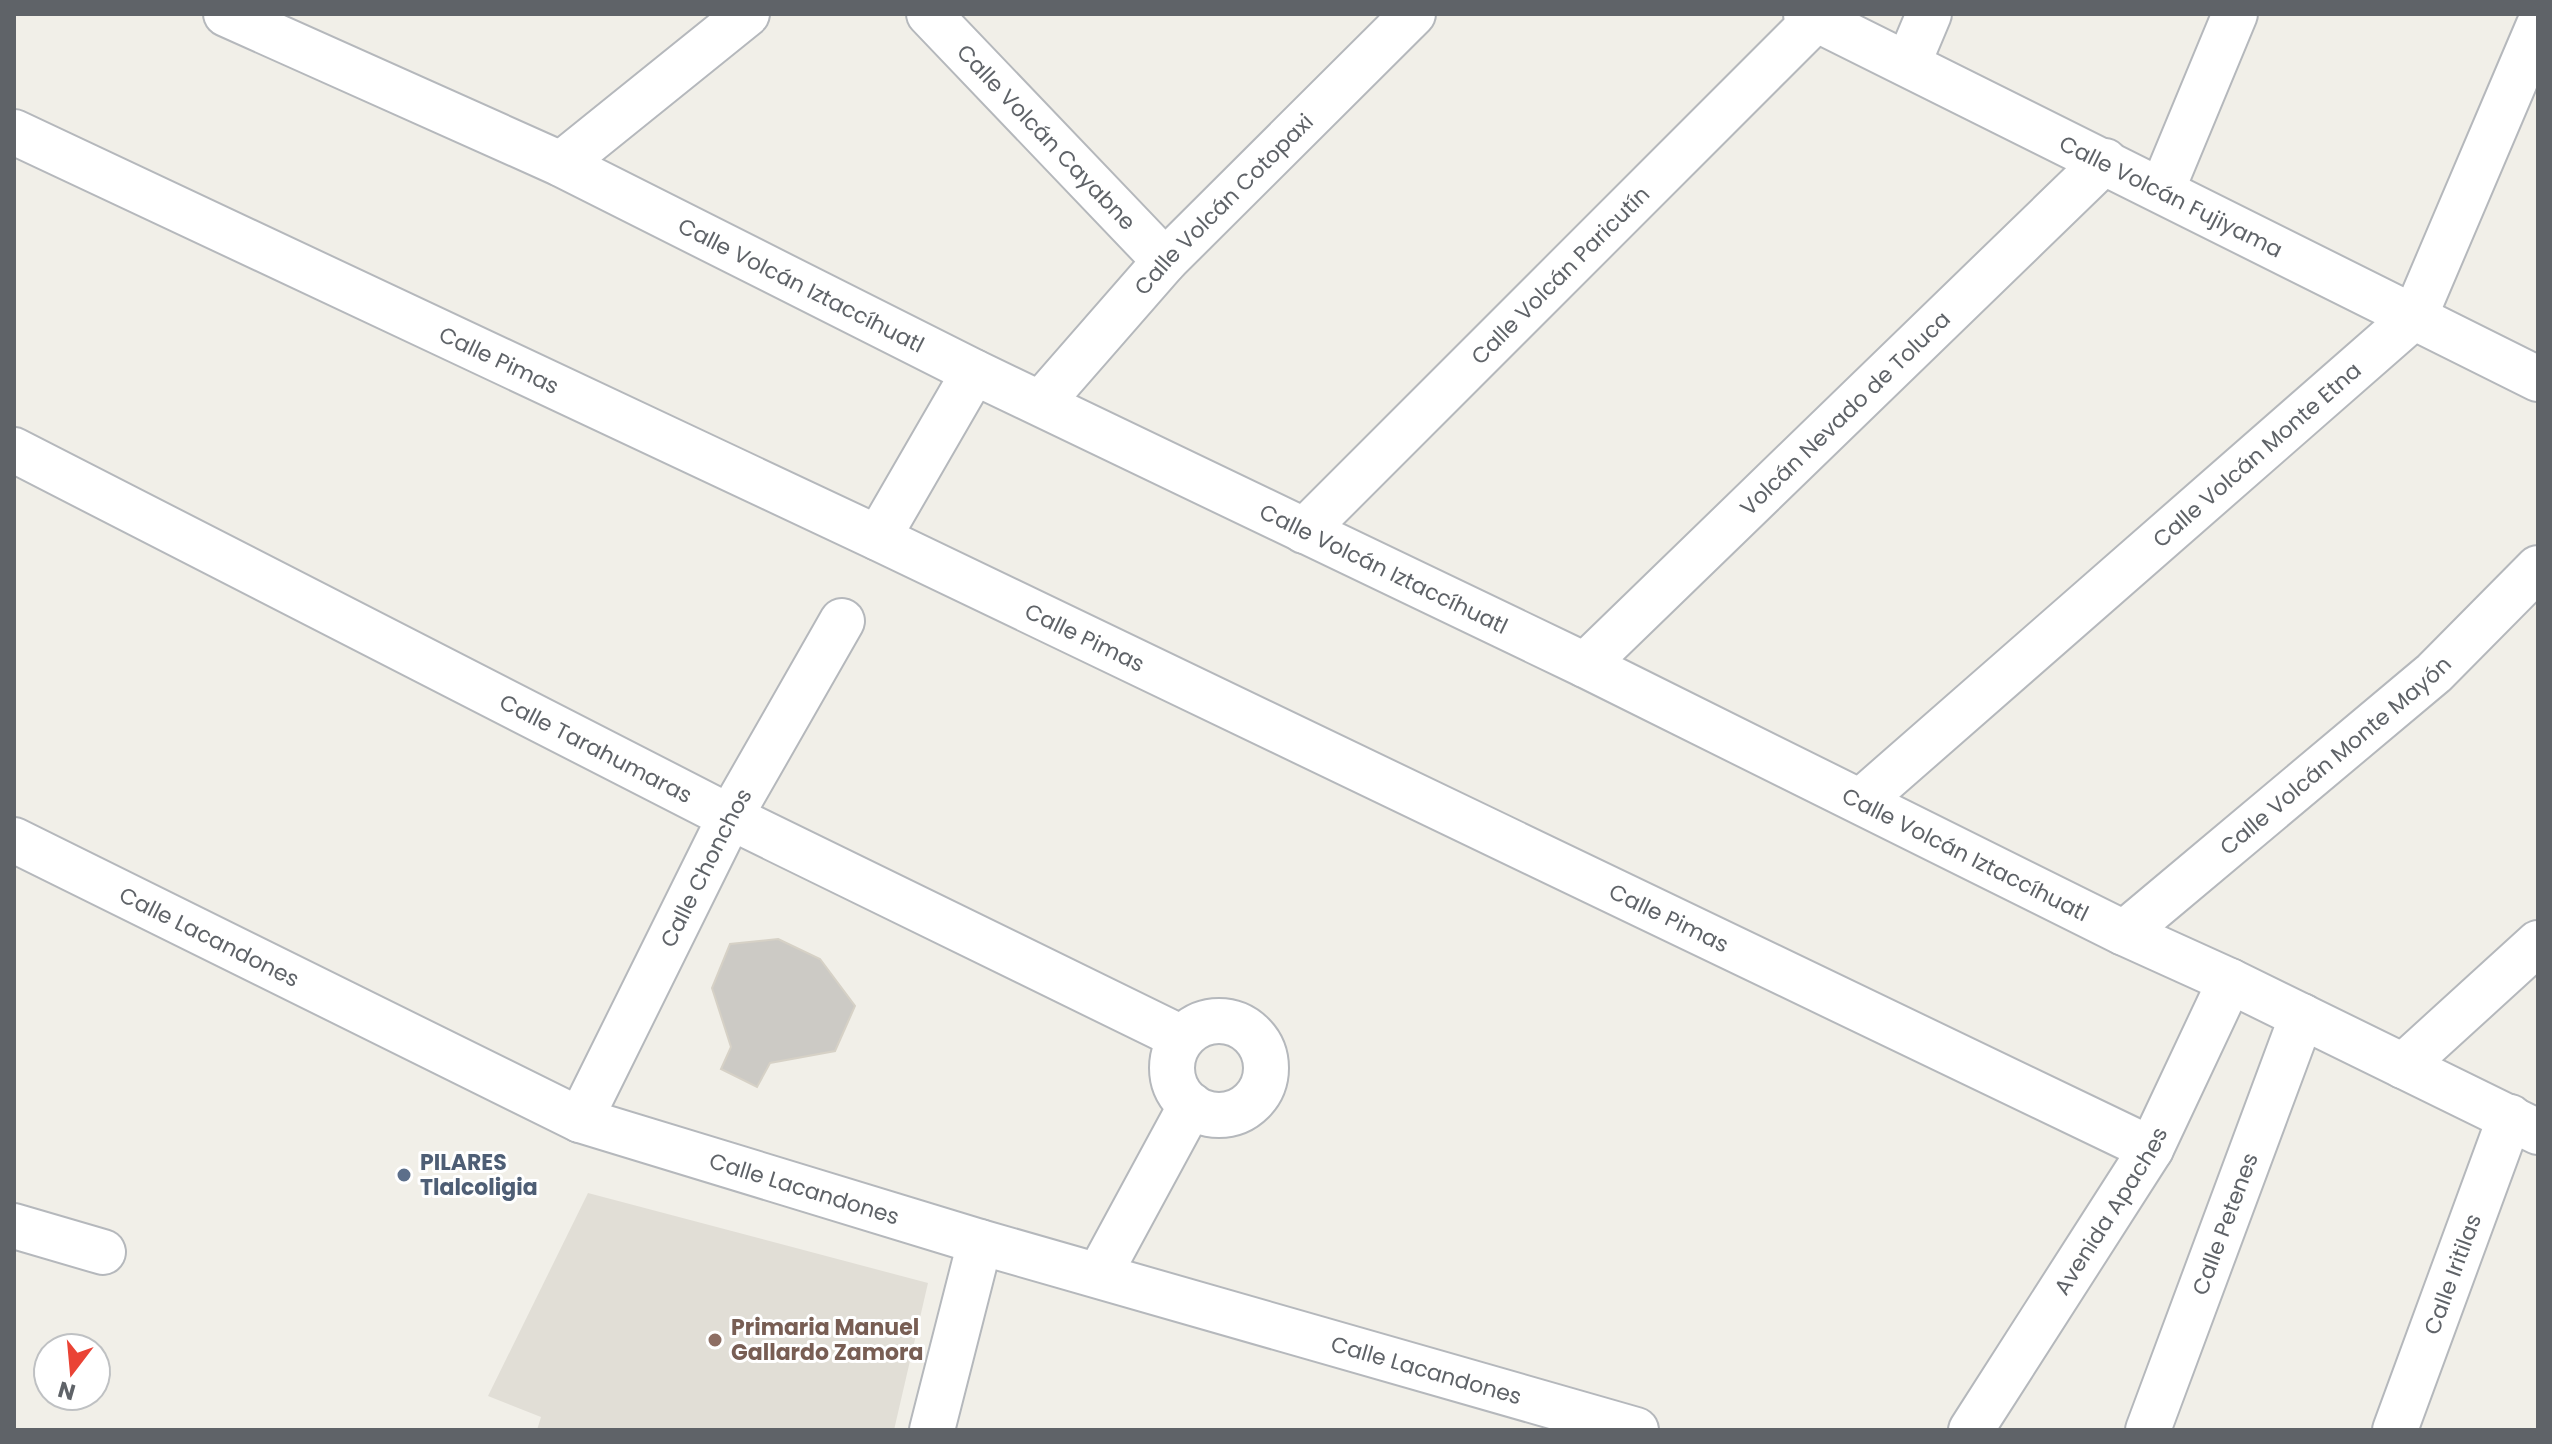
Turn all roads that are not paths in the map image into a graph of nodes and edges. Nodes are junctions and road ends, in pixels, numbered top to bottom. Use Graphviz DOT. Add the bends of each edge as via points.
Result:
graph roads {
  1 [pos="747,14"];
  2 [pos="929,14"];
  3 [pos="1413,14"];
  4 [pos="1929,14"];
  5 [pos="2235,14"];
  6 [pos="1811,17"];
  7 [pos="250,19"];
  8 [pos="2538,27"];
  9 [pos="1908,64"];
  10 [pos="14,132"];
  11 [pos="2105,161"];
  12 [pos="561,164"];
  13 [pos="2162,190"];
  14 [pos="1165,261"];
  15 [pos="2415,316"];
  16 [pos="974,372"];
  17 [pos="2538,379"];
  18 [pos="1041,403"];
  19 [pos="14,450"];
  20 [pos="1304,531"];
  21 [pos="878,538"];
  22 [pos="2538,568"];
  23 [pos="842,621"];
  24 [pos="1585,665"];
  25 [pos="1861,801"];
  26 [pos="730,817"];
  27 [pos="14,840"];
  28 [pos="2124,933"];
  29 [pos="2538,943"];
  30 [pos="2230,981"];
  31 [pos="2302,1016"];
  32 [pos="1182,1038"];
  33 [pos="2403,1066"];
  34 [pos="1191,1105"];
  35 [pos="580,1120"];
  36 [pos="2524,1124"];
  37 [pos="2151,1149"];
  38 [pos="14,1226"];
  39 [pos="980,1242"];
  40 [pos="103,1252"];
  41 [pos="1100,1273"];
  42 [pos="932,1430"];
  43 [pos="1636,1430"];
  44 [pos="1971,1430"];
  45 [pos="2148,1430"];
  46 [pos="2395,1430"];
  1 -- 12 [label="street"];
  2 -- 14 [label="street, Calle Volcán Cayabne"];
  3 -- 14 [label="street, Calle Volcán Cotopaxi"];
  4 -- 9 [label="street"];
  5 -- 13 [label="street"];
  6 -- 9 [label="street, Calle Volcán Fujiyama"];
  6 -- 20 [label="street, Calle Volcán Paricutín"];
  7 -- 12 [label="street, Calle Volcán Iztaccíhuatl"];
  8 -- 15 [label="street, Calle Volcán Monte Etna"];
  9 -- 11 [label="street, Calle Volcán Fujiyama"];
  10 -- 21 [label="street, Calle Pimas"];
  11 -- 13 [label="street, Calle Volcán Fujiyama"];
  11 -- 24 [label="street, Volcán Nevado de Toluca"];
  12 -- 16 [label="street, Calle Volcán Iztaccíhuatl"];
  13 -- 15 [label="street, Calle Volcán Fujiyama"];
  14 -- 18 [label="street, Calle Volcán Cotopaxi"];
  15 -- 17 [label="street, Calle Volcán Fujiyama"];
  15 -- 25 [label="street, Calle Volcán Monte Etna"];
  16 -- 18 [label="street, Calle Volcán Iztaccíhuatl"];
  16 -- 21 [label="street"];
  18 -- 20 [label="street, Calle Volcán Iztaccíhuatl"];
  19 -- 26 [label="street, Calle Tarahumaras"];
  20 -- 24 [label="street, Calle Volcán Iztaccíhuatl"];
  21 -- 37 [label="street, Calle Pimas"];
  22 -- 28 [label="street, Calle Volcán Monte Mayón" via="2434,673"];
  23 -- 26 [label="street, Calle Chonchos"];
  24 -- 25 [label="street, Calle Volcán Iztaccíhuatl"];
  25 -- 28 [label="street, Calle Volcán Iztaccíhuatl"];
  26 -- 32 [label="street, Calle Tarahumaras"];
  26 -- 35 [label="street, Calle Chonchos"];
  27 -- 35 [label="street, Calle Lacandones"];
  28 -- 30 [label="street, Calle Volcán Iztaccíhuatl"];
  29 -- 33 [label="street"];
  30 -- 31 [label="street, Calle Volcán Iztaccíhuatl"];
  30 -- 37 [label="street, Avenida Apaches"];
  31 -- 33 [label="street, Calle Volcán Iztaccíhuatl"];
  31 -- 45 [label="street, Calle Petenes"];
  32 -- 34 [label="street" via="1172,1058 1172,1073 1176,1089"];
  32 -- 34 [label="street" via="1201,1023 1232,1022 1258,1040 1265,1054 1264,1085 1243,1109 1213,1114"];
  33 -- 36 [label="street, Calle Volcán Iztaccíhuatl"];
  34 -- 41 [label="street"];
  35 -- 39 [label="street, Calle Lacandones"];
  36 -- 46 [label="street, Calle Iritilas"];
  37 -- 44 [label="street, Avenida Apaches"];
  38 -- 40 [label="street"];
  39 -- 41 [label="street, Calle Lacandones"];
  39 -- 42 [label="street"];
  41 -- 43 [label="street, Calle Lacandones"];
}
